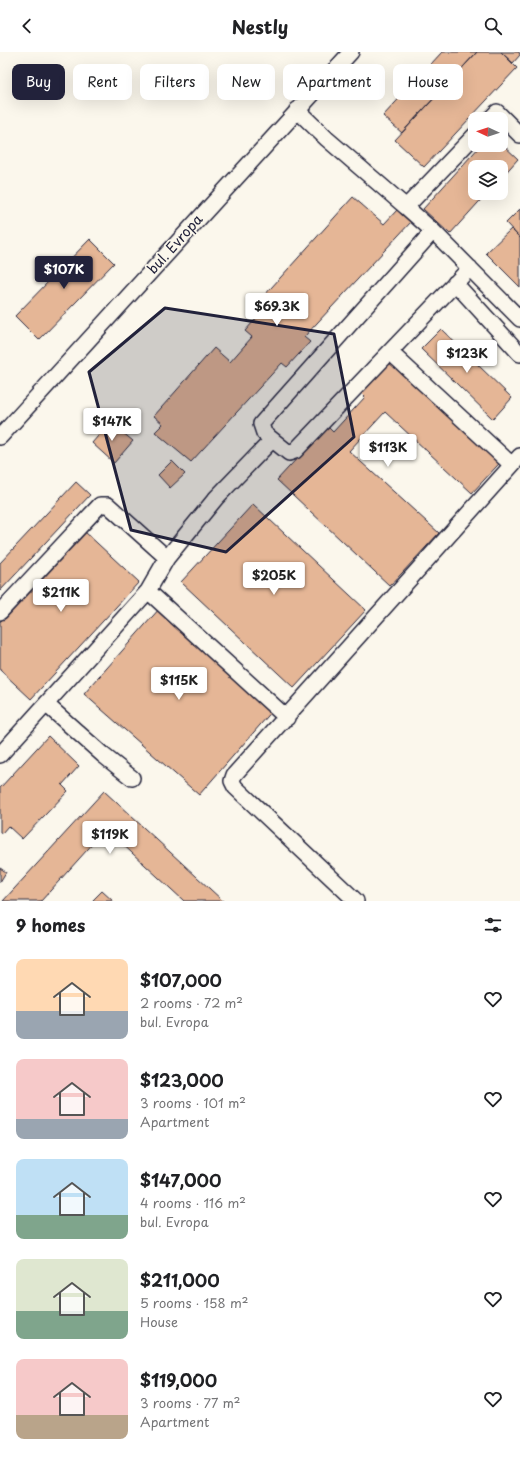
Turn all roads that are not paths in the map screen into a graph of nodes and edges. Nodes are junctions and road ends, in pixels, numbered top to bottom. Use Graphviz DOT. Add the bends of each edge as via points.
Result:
graph roads {
  1 [pos="351,52"];
  2 [pos="297,110"];
  3 [pos="508,123"];
  4 [pos="520,135"];
  5 [pos="468,141"];
  6 [pos="406,207"];
  7 [pos="433,231"];
  8 [pos="470,268"];
  9 [pos="455,283"];
  10 [pos="520,319"];
  11 [pos="390,352"];
  12 [pos="520,354"];
  13 [pos="0,437"];
  14 [pos="272,440"];
  15 [pos="516,460"];
  16 [pos="167,558"];
  17 [pos="148,591"];
  18 [pos="0,612"];
  19 [pos="46,704"];
  20 [pos="287,718"];
  21 [pos="0,755"];
  22 [pos="132,778"];
  23 [pos="356,901"];
  1 -- 2 [label="street, bul. Evropa"];
  2 -- 6 [label="street"];
  2 -- 13 [label="street, bul. Evropa"];
  3 -- 4 [label="street"];
  5 -- 6 [label="street"];
  6 -- 7 [label="street"];
  7 -- 8 [label="street"];
  7 -- 14 [label="street" via="261,424 264,433"];
  8 -- 9 [label="street"];
  8 -- 10 [label="street"];
  9 -- 11 [label="street"];
  9 -- 12 [label="street"];
  11 -- 14 [label="street" via="295,451 289,453"];
  11 -- 15 [label="street"];
  14 -- 16 [label="street" via="216,498"];
  15 -- 20 [label="street"];
  16 -- 17 [label="street"];
  16 -- 18 [label="street" via="108,505 100,505"];
  17 -- 19 [label="street"];
  17 -- 20 [label="street"];
  19 -- 21 [label="street"];
  19 -- 22 [label="street"];
  20 -- 23 [label="street" via="234,774 232,781 235,787"];
}
